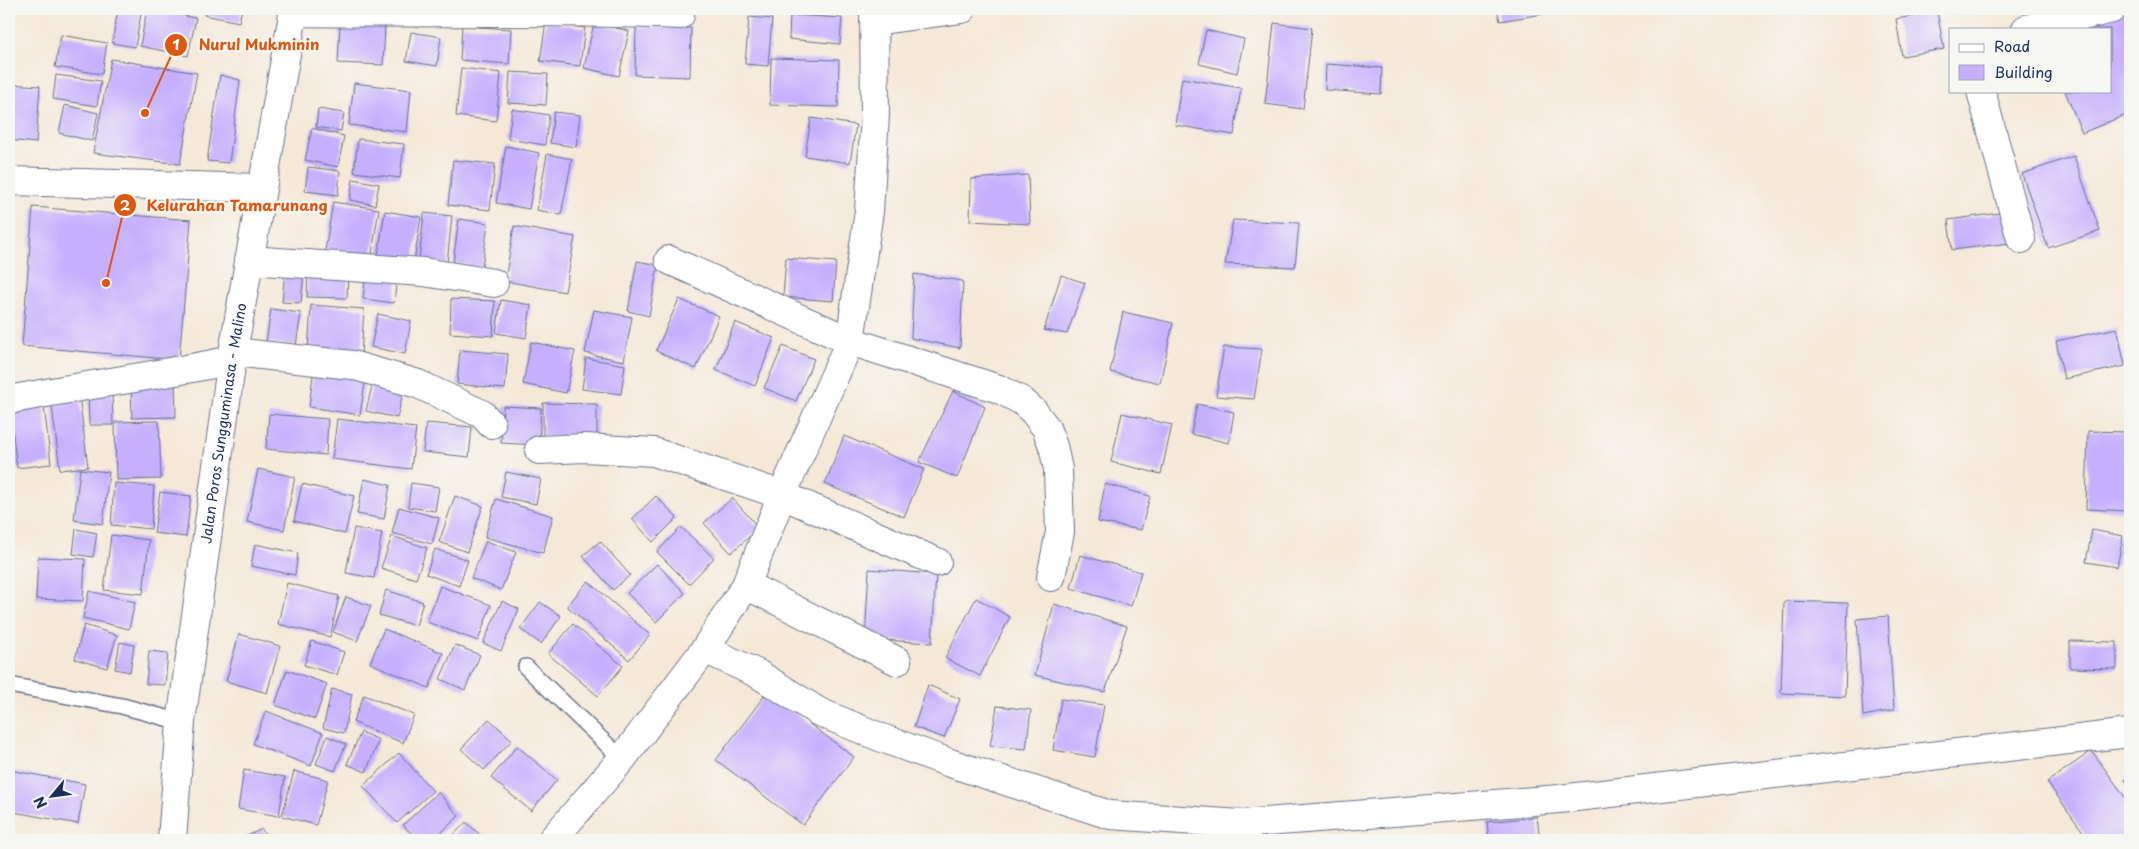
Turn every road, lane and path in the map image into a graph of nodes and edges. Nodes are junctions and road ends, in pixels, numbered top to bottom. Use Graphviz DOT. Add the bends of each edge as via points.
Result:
graph roads {
  1 [pos="962,9"];
  2 [pos="2112,9"];
  3 [pos="293,10"];
  4 [pos="680,15"];
  5 [pos="874,15"];
  6 [pos="2030,28"];
  7 [pos="1980,92"];
  8 [pos="9,181"];
  9 [pos="261,188"];
  10 [pos="2021,239"];
  11 [pos="249,260"];
  12 [pos="669,260"];
  13 [pos="494,283"];
  14 [pos="850,341"];
  15 [pos="233,356"];
  16 [pos="9,400"];
  17 [pos="491,424"];
  18 [pos="539,450"];
  19 [pos="782,495"];
  20 [pos="937,562"];
  21 [pos="1052,577"];
  22 [pos="746,585"];
  23 [pos="705,649"];
  24 [pos="897,661"];
  25 [pos="526,667"];
  26 [pos="9,684"];
  27 [pos="181,722"];
  28 [pos="2130,733"];
  29 [pos="622,759"];
  30 [pos="565,836"];
  31 [pos="172,840"];
  1 -- 5 [label="street"];
  2 -- 6 [label="street"];
  3 -- 4 [label="street" via="404,14 620,12"];
  3 -- 9 [label="street, Jalan Poros Sungguminasa - Malino"];
  5 -- 14 [label="street" via="875,115 869,211"];
  7 -- 10 [label="street"];
  8 -- 9 [label="street"];
  9 -- 11 [label="street, Jalan Poros Sungguminasa - Malino"];
  11 -- 13 [label="street" via="423,272"];
  11 -- 15 [label="street, Jalan Poros Sungguminasa - Malino"];
  12 -- 14 [label="street"];
  14 -- 19 [label="street"];
  14 -- 21 [label="street" via="999,388 1034,412 1046,428 1058,469 1060,532"];
  15 -- 16 [label="street" via="158,375"];
  15 -- 17 [label="street" via="352,365 418,384 482,414"];
  15 -- 27 [label="street, Jalan Poros Sungguminasa - Malino"];
  18 -- 19 [label="street" via="585,448 654,452"];
  19 -- 20 [label="street"];
  19 -- 22 [label="street"];
  22 -- 23 [label="street"];
  22 -- 24 [label="street"];
  23 -- 28 [label="street" via="758,674 819,712 950,763 1110,815 1240,824 1559,799"];
  23 -- 29 [label="street"];
  25 -- 29 [label="lane"];
  26 -- 27 [label="lane" via="122,706"];
  27 -- 31 [label="street, Jalan Poros Sungguminasa - Malino"];
  29 -- 30 [label="street"];
}
